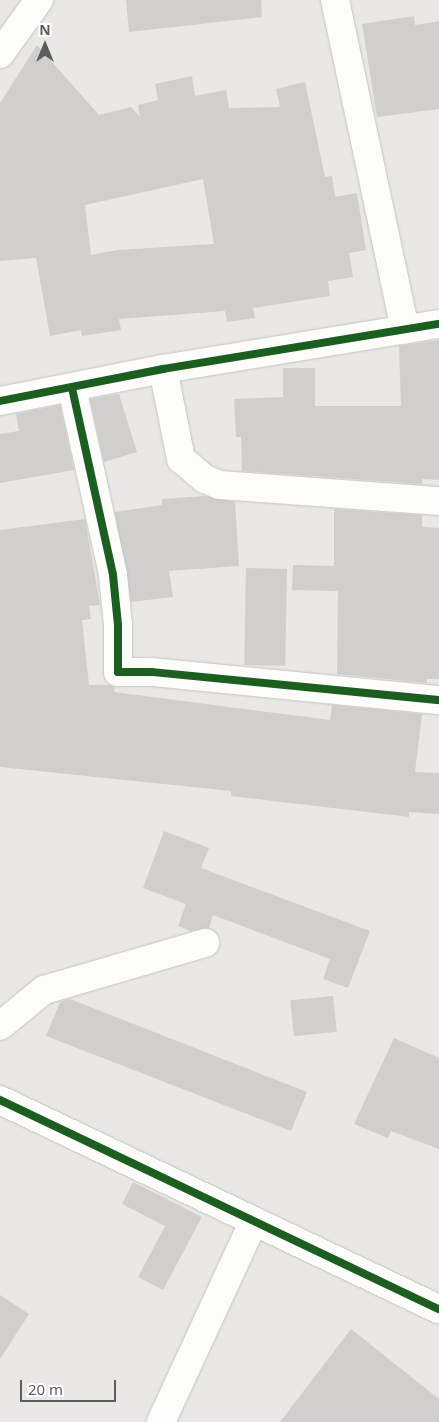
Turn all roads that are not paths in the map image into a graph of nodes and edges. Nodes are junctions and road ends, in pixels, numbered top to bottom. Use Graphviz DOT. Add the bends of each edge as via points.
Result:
graph roads {
  1 [pos="38,0"];
  2 [pos="335,0"];
  3 [pos="0,54"];
  4 [pos="439,324"];
  5 [pos="405,330"];
  6 [pos="163,369"];
  7 [pos="72,388"];
  8 [pos="0,401"];
  9 [pos="439,501"];
  10 [pos="439,700"];
  11 [pos="205,943"];
  12 [pos="0,1026"];
  13 [pos="0,1100"];
  14 [pos="254,1221"];
  15 [pos="439,1309"];
  16 [pos="161,1422"];
  1 -- 3 [label="street"];
  2 -- 5 [label="street"];
  4 -- 5 [label="street"];
  5 -- 6 [label="street"];
  6 -- 7 [label="street"];
  6 -- 9 [label="street" via="181,459 220,486"];
  7 -- 8 [label="street"];
  7 -- 10 [label="street" via="113,575 118,672 152,672"];
  11 -- 12 [label="street" via="44,990"];
  13 -- 14 [label="street"];
  14 -- 15 [label="street"];
  14 -- 16 [label="street"];
}
